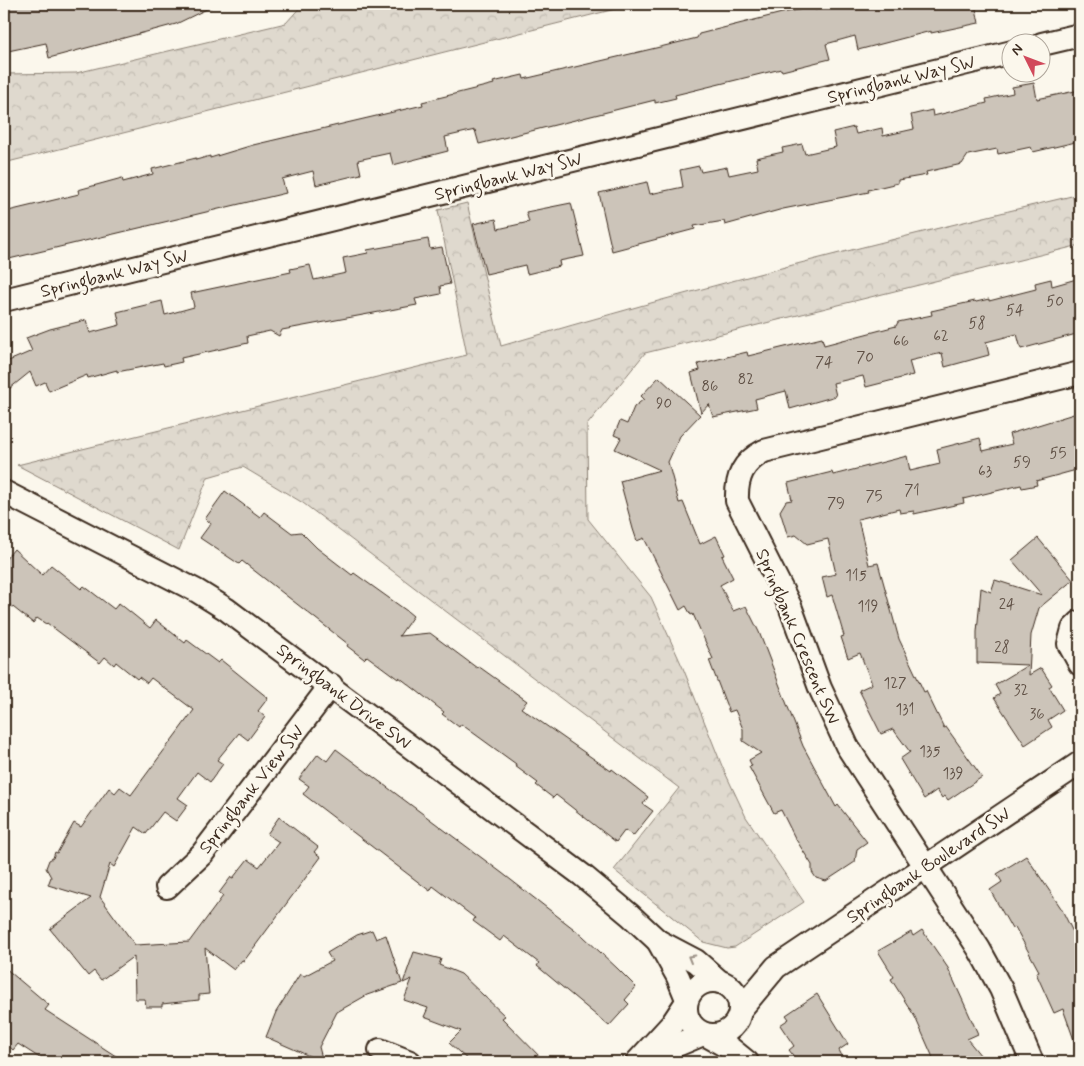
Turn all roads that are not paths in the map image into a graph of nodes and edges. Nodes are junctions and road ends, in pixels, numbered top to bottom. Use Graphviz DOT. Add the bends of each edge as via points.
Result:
graph roads {
  1 [pos="1080,35"];
  2 [pos="1052,42"];
  3 [pos="1002,54"];
  4 [pos="4,300"];
  5 [pos="1080,373"];
  6 [pos="4,492"];
  7 [pos="1080,622"];
  8 [pos="1080,664"];
  9 [pos="330,685"];
  10 [pos="1080,763"];
  11 [pos="926,867"];
  12 [pos="167,887"];
  13 [pos="658,941"];
  14 [pos="776,967"];
  15 [pos="722,982"];
  16 [pos="686,1001"];
  17 [pos="740,1013"];
  18 [pos="705,1035"];
  19 [pos="380,1050"];
  20 [pos="410,1062"];
  21 [pos="638,1062"];
  22 [pos="748,1062"];
  23 [pos="1032,1062"];
  1 -- 2 [label="street"];
  3 -- 4 [label="street, Springbank Way SW"];
  5 -- 11 [label="street, Springbank Crescent SW" via="764,451 752,458 738,477 737,500 790,606 835,720 863,773"];
  6 -- 9 [label="street, Springbank Drive SW" via="197,591"];
  7 -- 8 [label="street" via="1073,628 1069,644"];
  9 -- 12 [label="street, Springbank View SW" via="202,854"];
  9 -- 13 [label="street, Springbank Drive SW" via="582,875"];
  10 -- 11 [label="street, Springbank Boulevard SW"];
  11 -- 14 [label="street, Springbank Boulevard SW"];
  11 -- 23 [label="street, Springbank Crescent SW" via="1001,989"];
  15 -- 13 [label="street, Springbank Drive SW, one-way" via="696,961"];
  13 -- 16 [label="street, Springbank Drive SW" via="678,977"];
  14 -- 15 [label="street, Springbank Boulevard SW"];
  14 -- 17 [label="street, Springbank Boulevard SW"];
  15 -- 16 [label="street" via="701,983"];
  15 -- 17 [label="street" via="738,996"];
  16 -- 18 [label="street" via="687,1018 696,1030"];
  16 -- 21 [label="street" via="672,1024"];
  17 -- 18 [label="street" via="735,1024 722,1034"];
  17 -- 22 [label="street"];
  18 -- 21 [label="street"];
  18 -- 22 [label="street" via="731,1048"];
  19 -- 20 [label="street"];
}
